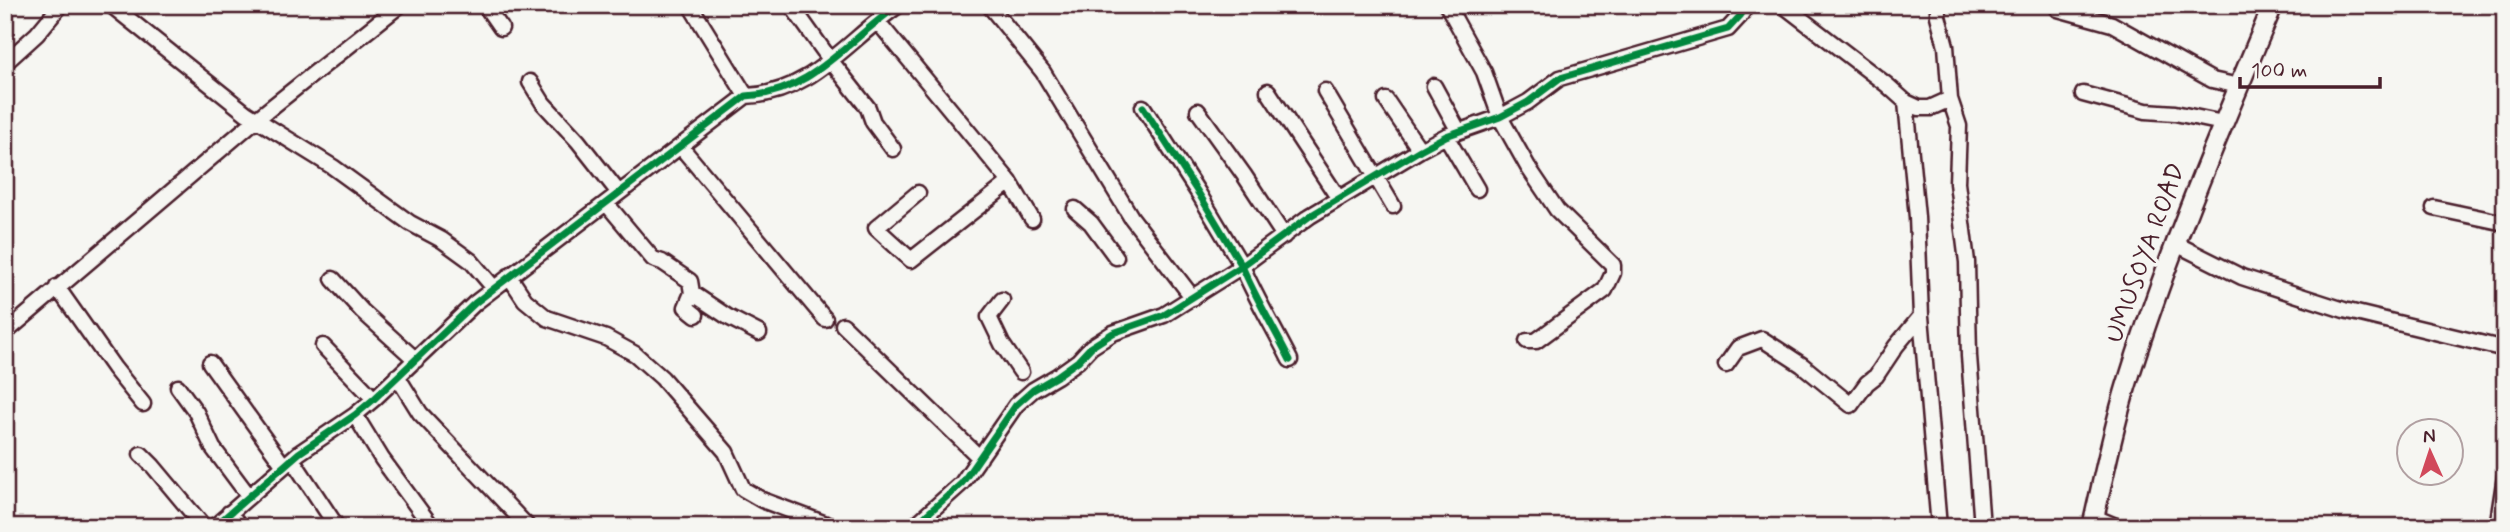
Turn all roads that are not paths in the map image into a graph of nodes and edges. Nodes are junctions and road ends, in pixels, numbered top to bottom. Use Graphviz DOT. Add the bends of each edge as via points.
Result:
graph roads {
  1 [pos="61,5"];
  2 [pos="110,5"];
  3 [pos="400,5"];
  4 [pos="485,5"];
  5 [pos="690,5"];
  6 [pos="791,5"];
  7 [pos="899,5"];
  8 [pos="989,5"];
  9 [pos="1447,5"];
  10 [pos="1747,5"];
  11 [pos="1783,5"];
  12 [pos="1938,5"];
  13 [pos="2273,5"];
  14 [pos="2059,9"];
  15 [pos="878,22"];
  16 [pos="500,28"];
  17 [pos="831,61"];
  18 [pos="5,63"];
  19 [pos="530,82"];
  20 [pos="1434,86"];
  21 [pos="2239,86"];
  22 [pos="1268,91"];
  23 [pos="1325,91"];
  24 [pos="2083,94"];
  25 [pos="746,96"];
  26 [pos="1950,99"];
  27 [pos="1386,100"];
  28 [pos="1906,102"];
  29 [pos="1143,107"];
  30 [pos="1198,111"];
  31 [pos="1500,117"];
  32 [pos="258,118"];
  33 [pos="2222,123"];
  34 [pos="1452,133"];
  35 [pos="681,147"];
  36 [pos="893,149"];
  37 [pos="1420,150"];
  38 [pos="1377,176"];
  39 [pos="1010,182"];
  40 [pos="1477,189"];
  41 [pos="619,193"];
  42 [pos="918,193"];
  43 [pos="1339,199"];
  44 [pos="606,203"];
  45 [pos="1392,206"];
  46 [pos="2434,208"];
  47 [pos="1075,209"];
  48 [pos="1032,219"];
  49 [pos="2505,223"];
  50 [pos="1284,236"];
  51 [pos="2176,244"];
  52 [pos="1116,257"];
  53 [pos="1242,266"];
  54 [pos="509,276"];
  55 [pos="333,279"];
  56 [pos="57,287"];
  57 [pos="494,288"];
  58 [pos="692,293"];
  59 [pos="1193,298"];
  60 [pos="1002,300"];
  61 [pos="696,315"];
  62 [pos="1921,316"];
  63 [pos="825,320"];
  64 [pos="844,325"];
  65 [pos="5,333"];
  66 [pos="758,334"];
  67 [pos="1527,341"];
  68 [pos="323,346"];
  69 [pos="2505,349"];
  70 [pos="416,360"];
  71 [pos="1290,360"];
  72 [pos="210,363"];
  73 [pos="1726,365"];
  74 [pos="1021,372"];
  75 [pos="397,376"];
  76 [pos="178,387"];
  77 [pos="374,400"];
  78 [pos="143,404"];
  79 [pos="355,415"];
  80 [pos="141,454"];
  81 [pos="980,458"];
  82 [pos="288,462"];
  83 [pos="2505,476"];
  84 [pos="248,495"];
  85 [pos="229,513"];
  86 [pos="2498,521"];
  87 [pos="2093,522"];
  88 [pos="204,527"];
  89 [pos="214,527"];
  90 [pos="241,527"];
  91 [pos="337,527"];
  92 [pos="432,527"];
  93 [pos="528,527"];
  94 [pos="834,527"];
  95 [pos="913,527"];
  96 [pos="1939,527"];
  97 [pos="1982,527"];
  98 [pos="2118,527"];
  1 -- 18 [label="street"];
  2 -- 32 [label="street"];
  3 -- 32 [label="street"];
  4 -- 16 [label="street"];
  5 -- 25 [label="street"];
  6 -- 17 [label="street"];
  7 -- 15 [label="street"];
  8 -- 59 [label="street" via="1043,72 1130,217"];
  9 -- 31 [label="street" via="1484,72"];
  10 -- 31 [label="street" via="1728,29 1560,78"];
  11 -- 28 [label="street"];
  12 -- 26 [label="street"];
  13 -- 21 [label="main road, UMUSOYA ROAD"];
  14 -- 21 [label="street" via="2112,24 2212,80"];
  15 -- 17 [label="street"];
  15 -- 39 [label="street"];
  17 -- 25 [label="street" via="793,84"];
  17 -- 36 [label="street"];
  19 -- 41 [label="street"];
  20 -- 34 [label="street"];
  21 -- 33 [label="main road, UMUSOYA ROAD"];
  22 -- 43 [label="street"];
  23 -- 38 [label="street"];
  24 -- 33 [label="street" via="2146,111"];
  25 -- 35 [label="street"];
  26 -- 28 [label="street" via="1930,108"];
  26 -- 97 [label="street" via="1959,127 1957,183 1967,262"];
  27 -- 37 [label="street"];
  28 -- 62 [label="street"];
  29 -- 53 [label="street"];
  30 -- 50 [label="street"];
  31 -- 34 [label="street"];
  31 -- 67 [label="street" via="1557,210 1613,265 1605,290 1536,341"];
  32 -- 56 [label="street"];
  32 -- 57 [label="street" via="410,223 442,240 471,261"];
  33 -- 51 [label="main road, UMUSOYA ROAD"];
  34 -- 37 [label="street"];
  34 -- 40 [label="street"];
  35 -- 41 [label="street"];
  35 -- 63 [label="street"];
  37 -- 38 [label="street"];
  38 -- 43 [label="street"];
  38 -- 45 [label="street"];
  39 -- 42 [label="street" via="911,260 876,228"];
  39 -- 48 [label="street"];
  41 -- 44 [label="street"];
  43 -- 50 [label="street"];
  44 -- 54 [label="street"];
  44 -- 58 [label="street" via="653,259 690,281"];
  46 -- 49 [label="street"];
  47 -- 52 [label="street"];
  50 -- 53 [label="street"];
  51 -- 69 [label="street" via="2242,276 2344,310"];
  51 -- 87 [label="main road, UMUSOYA ROAD" via="2126,388"];
  53 -- 59 [label="street"];
  53 -- 71 [label="street"];
  54 -- 57 [label="street"];
  54 -- 94 [label="street" via="525,300 547,318 607,338 662,378 726,452 743,489"];
  55 -- 70 [label="street"];
  56 -- 65 [label="street"];
  56 -- 78 [label="street"];
  57 -- 70 [label="street"];
  58 -- 61 [label="street" via="685,307"];
  58 -- 66 [label="street"];
  59 -- 81 [label="street" via="1164,315 1113,333 1033,390 1016,405"];
  60 -- 74 [label="street" via="989,317"];
  62 -- 73 [label="street" via="1851,405 1762,339 1738,348"];
  62 -- 96 [label="street"];
  64 -- 81 [label="street"];
  68 -- 77 [label="street"];
  70 -- 75 [label="street"];
  72 -- 82 [label="street"];
  75 -- 77 [label="street"];
  75 -- 93 [label="street" via="420,413"];
  76 -- 84 [label="street" via="213,448"];
  77 -- 79 [label="street"];
  79 -- 82 [label="street"];
  79 -- 92 [label="street"];
  80 -- 88 [label="street"];
  81 -- 95 [label="street" via="962,483"];
  82 -- 84 [label="street"];
  82 -- 91 [label="street"];
  83 -- 86 [label="street"];
  84 -- 85 [label="street"];
  85 -- 89 [label="street"];
  85 -- 90 [label="street"];
  87 -- 98 [label="street"];
}
